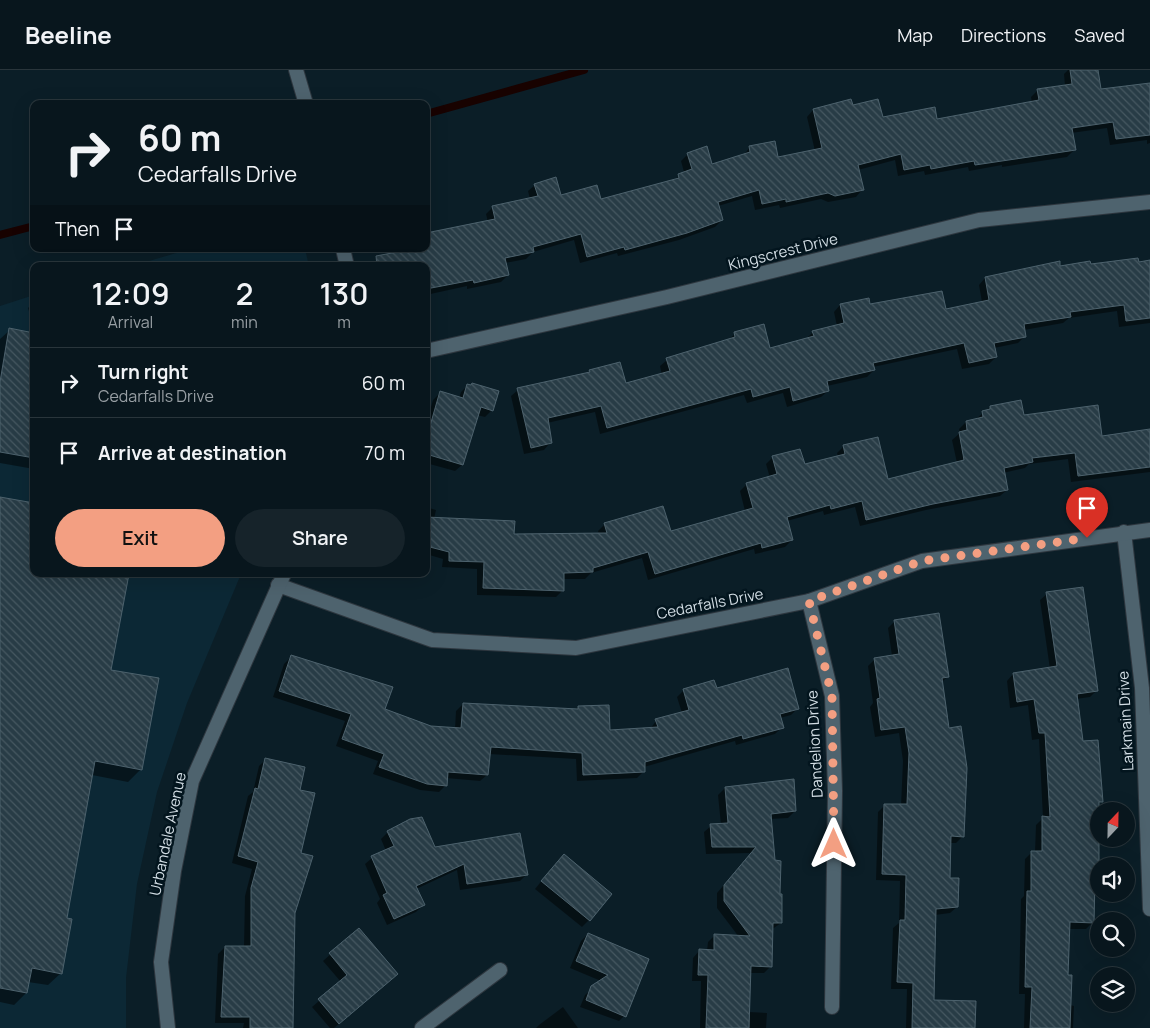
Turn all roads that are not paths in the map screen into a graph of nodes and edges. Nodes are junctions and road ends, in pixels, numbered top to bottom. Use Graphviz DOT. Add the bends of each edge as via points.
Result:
graph roads {
  1 [pos="296,70"];
  2 [pos="305,100"];
  3 [pos="1150,202"];
  4 [pos="430,350"];
  5 [pos="1150,530"];
  6 [pos="1124,532"];
  7 [pos="281,579"];
  8 [pos="809,601"];
  9 [pos="1150,909"];
  10 [pos="500,970"];
  11 [pos="832,1007"];
  12 [pos="168,1028"];
  13 [pos="422,1028"];
  1 -- 2 [label="street"];
  3 -- 4 [label="street, Kingscrest Drive" via="979,220 667,297"];
  5 -- 6 [label="street, Cedarfalls Drive"];
  6 -- 8 [label="street, Cedarfalls Drive" via="922,561"];
  6 -- 9 [label="street, Larkmain Drive" via="1142,688"];
  7 -- 8 [label="street, Cedarfalls Drive" via="432,640 576,648"];
  7 -- 12 [label="street, Urbandale Avenue" via="192,781 160,962"];
  8 -- 11 [label="street, Dandelion Drive" via="832,696 835,791"];
  10 -- 13 [label="street"];
}
